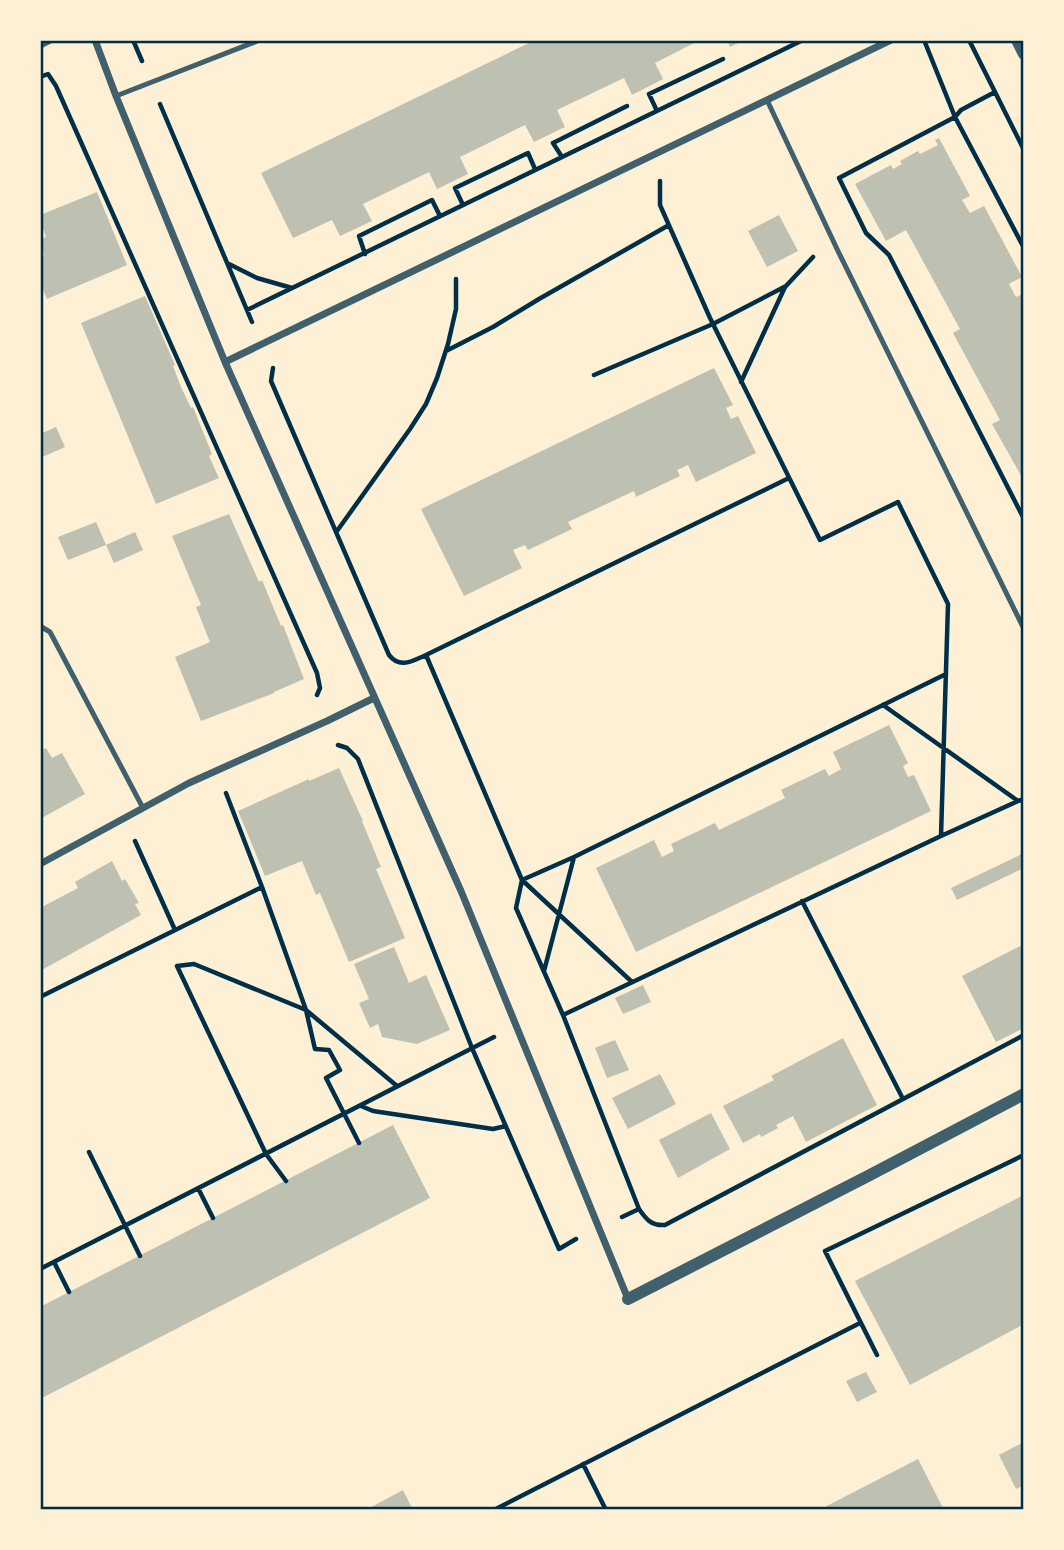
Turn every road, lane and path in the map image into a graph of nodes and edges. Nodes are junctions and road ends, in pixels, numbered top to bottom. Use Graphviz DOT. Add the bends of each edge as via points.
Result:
graph roads {
  1 [pos="50,40"];
  2 [pos="95,40"];
  3 [pos="133,40"];
  4 [pos="260,40"];
  5 [pos="803,40"];
  6 [pos="891,40"];
  7 [pos="924,40"];
  8 [pos="969,40"];
  9 [pos="1017,40"];
  10 [pos="40,45"];
  11 [pos="1024,54"];
  12 [pos="140,56"];
  13 [pos="723,59"];
  14 [pos="40,77"];
  15 [pos="151,82"];
  16 [pos="995,92"];
  17 [pos="116,96"];
  18 [pos="767,100"];
  19 [pos="627,106"];
  20 [pos="657,111"];
  21 [pos="955,117"];
  22 [pos="1024,150"];
  23 [pos="660,152"];
  24 [pos="562,157"];
  25 [pos="535,169"];
  26 [pos="463,205"];
  27 [pos="438,217"];
  28 [pos="669,225"];
  29 [pos="831,237"];
  30 [pos="1024,248"];
  31 [pos="453,253"];
  32 [pos="365,254"];
  33 [pos="228,263"];
  34 [pos="786,286"];
  35 [pos="293,288"];
  36 [pos="247,310"];
  37 [pos="253,322"];
  38 [pos="713,324"];
  39 [pos="446,351"];
  40 [pos="225,362"];
  41 [pos="273,368"];
  42 [pos="594,375"];
  43 [pos="741,382"];
  44 [pos="789,478"];
  45 [pos="1024,519"];
  46 [pos="336,532"];
  47 [pos="40,625"];
  48 [pos="1024,629"];
  49 [pos="426,655"];
  50 [pos="946,674"];
  51 [pos="316,697"];
  52 [pos="374,698"];
  53 [pos="883,705"];
  54 [pos="328,746"];
  55 [pos="944,749"];
  56 [pos="224,789"];
  57 [pos="1021,800"];
  58 [pos="143,808"];
  59 [pos="941,836"];
  60 [pos="134,838"];
  61 [pos="573,858"];
  62 [pos="40,864"];
  63 [pos="522,880"];
  64 [pos="262,887"];
  65 [pos="802,901"];
  66 [pos="559,915"];
  67 [pos="175,930"];
  68 [pos="544,973"];
  69 [pos="632,982"];
  70 [pos="40,997"];
  71 [pos="306,1010"];
  72 [pos="563,1015"];
  73 [pos="516,1026"];
  74 [pos="1024,1035"];
  75 [pos="472,1048"];
  76 [pos="397,1086"];
  77 [pos="1024,1094"];
  78 [pos="903,1099"];
  79 [pos="360,1105"];
  80 [pos="344,1114"];
  81 [pos="506,1126"];
  82 [pos="359,1143"];
  83 [pos="89,1152"];
  84 [pos="266,1154"];
  85 [pos="1024,1154"];
  86 [pos="286,1181"];
  87 [pos="198,1188"];
  88 [pos="639,1209"];
  89 [pos="686,1214"];
  90 [pos="213,1218"];
  91 [pos="125,1226"];
  92 [pos="559,1249"];
  93 [pos="140,1256"];
  94 [pos="54,1262"];
  95 [pos="40,1269"];
  96 [pos="69,1292"];
  97 [pos="628,1299"];
  98 [pos="860,1323"];
  99 [pos="877,1355"];
  100 [pos="583,1464"];
  101 [pos="494,1510"];
  102 [pos="606,1510"];
  1 -- 10 [label="street"];
  2 -- 17 [label="street"];
  3 -- 12 [label="path"];
  4 -- 15 [label="lane"];
  5 -- 20 [label="path"];
  6 -- 18 [label="street"];
  7 -- 21 [label="path"];
  8 -- 16 [label="path"];
  9 -- 11 [label="street"];
  13 -- 20 [label="path" via="649,94"];
  14 -- 51 [label="path" via="48,74 56,86 289,609 317,673 320,688"];
  15 -- 17 [label="lane"];
  15 -- 33 [label="path"];
  16 -- 21 [label="path"];
  16 -- 22 [label="path"];
  17 -- 40 [label="street"];
  18 -- 23 [label="street"];
  18 -- 29 [label="lane"];
  19 -- 24 [label="path" via="553,143"];
  20 -- 24 [label="path"];
  21 -- 30 [label="path"];
  21 -- 45 [label="path" via="839,178 866,233 889,255"];
  23 -- 28 [label="path" via="660,205"];
  23 -- 31 [label="street"];
  24 -- 25 [label="path"];
  25 -- 26 [label="path"];
  25 -- 26 [label="path" via="528,153 455,188"];
  26 -- 27 [label="path"];
  27 -- 31 [label="path"];
  27 -- 32 [label="path"];
  27 -- 32 [label="path" via="432,200 359,236"];
  28 -- 38 [label="path"];
  28 -- 39 [label="path"];
  29 -- 34 [label="path"];
  29 -- 48 [label="lane"];
  31 -- 39 [label="path" via="456,309"];
  31 -- 40 [label="street"];
  32 -- 35 [label="path"];
  33 -- 35 [label="path" via="257,278"];
  33 -- 36 [label="path"];
  34 -- 38 [label="path"];
  34 -- 43 [label="path"];
  35 -- 36 [label="path"];
  36 -- 37 [label="path"];
  38 -- 42 [label="path"];
  38 -- 43 [label="path"];
  39 -- 46 [label="path" via="426,404"];
  40 -- 52 [label="street"];
  41 -- 46 [label="path" via="271,381"];
  43 -- 44 [label="path"];
  44 -- 49 [label="path"];
  44 -- 50 [label="path" via="820,540 898,502 948,604"];
  46 -- 49 [label="path" via="389,655 401,664"];
  47 -- 58 [label="lane" via="50,632"];
  49 -- 63 [label="path"];
  50 -- 53 [label="path"];
  50 -- 55 [label="path"];
  52 -- 58 [label="street"];
  52 -- 73 [label="street"];
  53 -- 55 [label="path"];
  53 -- 61 [label="path"];
  54 -- 75 [label="path" via="347,748 358,759"];
  55 -- 57 [label="path"];
  55 -- 59 [label="path"];
  56 -- 64 [label="path"];
  57 -- 59 [label="path"];
  58 -- 62 [label="street"];
  59 -- 65 [label="path"];
  60 -- 67 [label="path"];
  61 -- 63 [label="path"];
  61 -- 66 [label="path"];
  63 -- 66 [label="path"];
  63 -- 68 [label="path" via="516,908"];
  64 -- 67 [label="path"];
  64 -- 71 [label="path"];
  65 -- 69 [label="path"];
  65 -- 78 [label="path"];
  66 -- 68 [label="path"];
  66 -- 69 [label="path"];
  67 -- 70 [label="path"];
  68 -- 72 [label="path"];
  69 -- 72 [label="path"];
  71 -- 76 [label="path"];
  71 -- 80 [label="path" via="315,1049 329,1050 340,1070 326,1078"];
  71 -- 84 [label="path" via="194,964 177,966"];
  72 -- 88 [label="path"];
  73 -- 75 [label="path"];
  73 -- 97 [label="street"];
  74 -- 78 [label="path"];
  75 -- 76 [label="path"];
  75 -- 81 [label="path"];
  76 -- 79 [label="path"];
  77 -- 97 [label="street"];
  78 -- 89 [label="path"];
  79 -- 80 [label="path"];
  79 -- 81 [label="path" via="373,1111 494,1129"];
  80 -- 82 [label="path"];
  80 -- 84 [label="path"];
  81 -- 92 [label="path"];
  83 -- 91 [label="path"];
  84 -- 86 [label="path"];
  84 -- 87 [label="path"];
  85 -- 98 [label="path" via="825,1251"];
  87 -- 90 [label="path"];
  87 -- 91 [label="path"];
  91 -- 93 [label="path"];
  91 -- 94 [label="path"];
  94 -- 95 [label="path"];
  94 -- 96 [label="path"];
  98 -- 99 [label="path"];
  98 -- 100 [label="path"];
  100 -- 101 [label="path"];
  100 -- 102 [label="path"];
}
